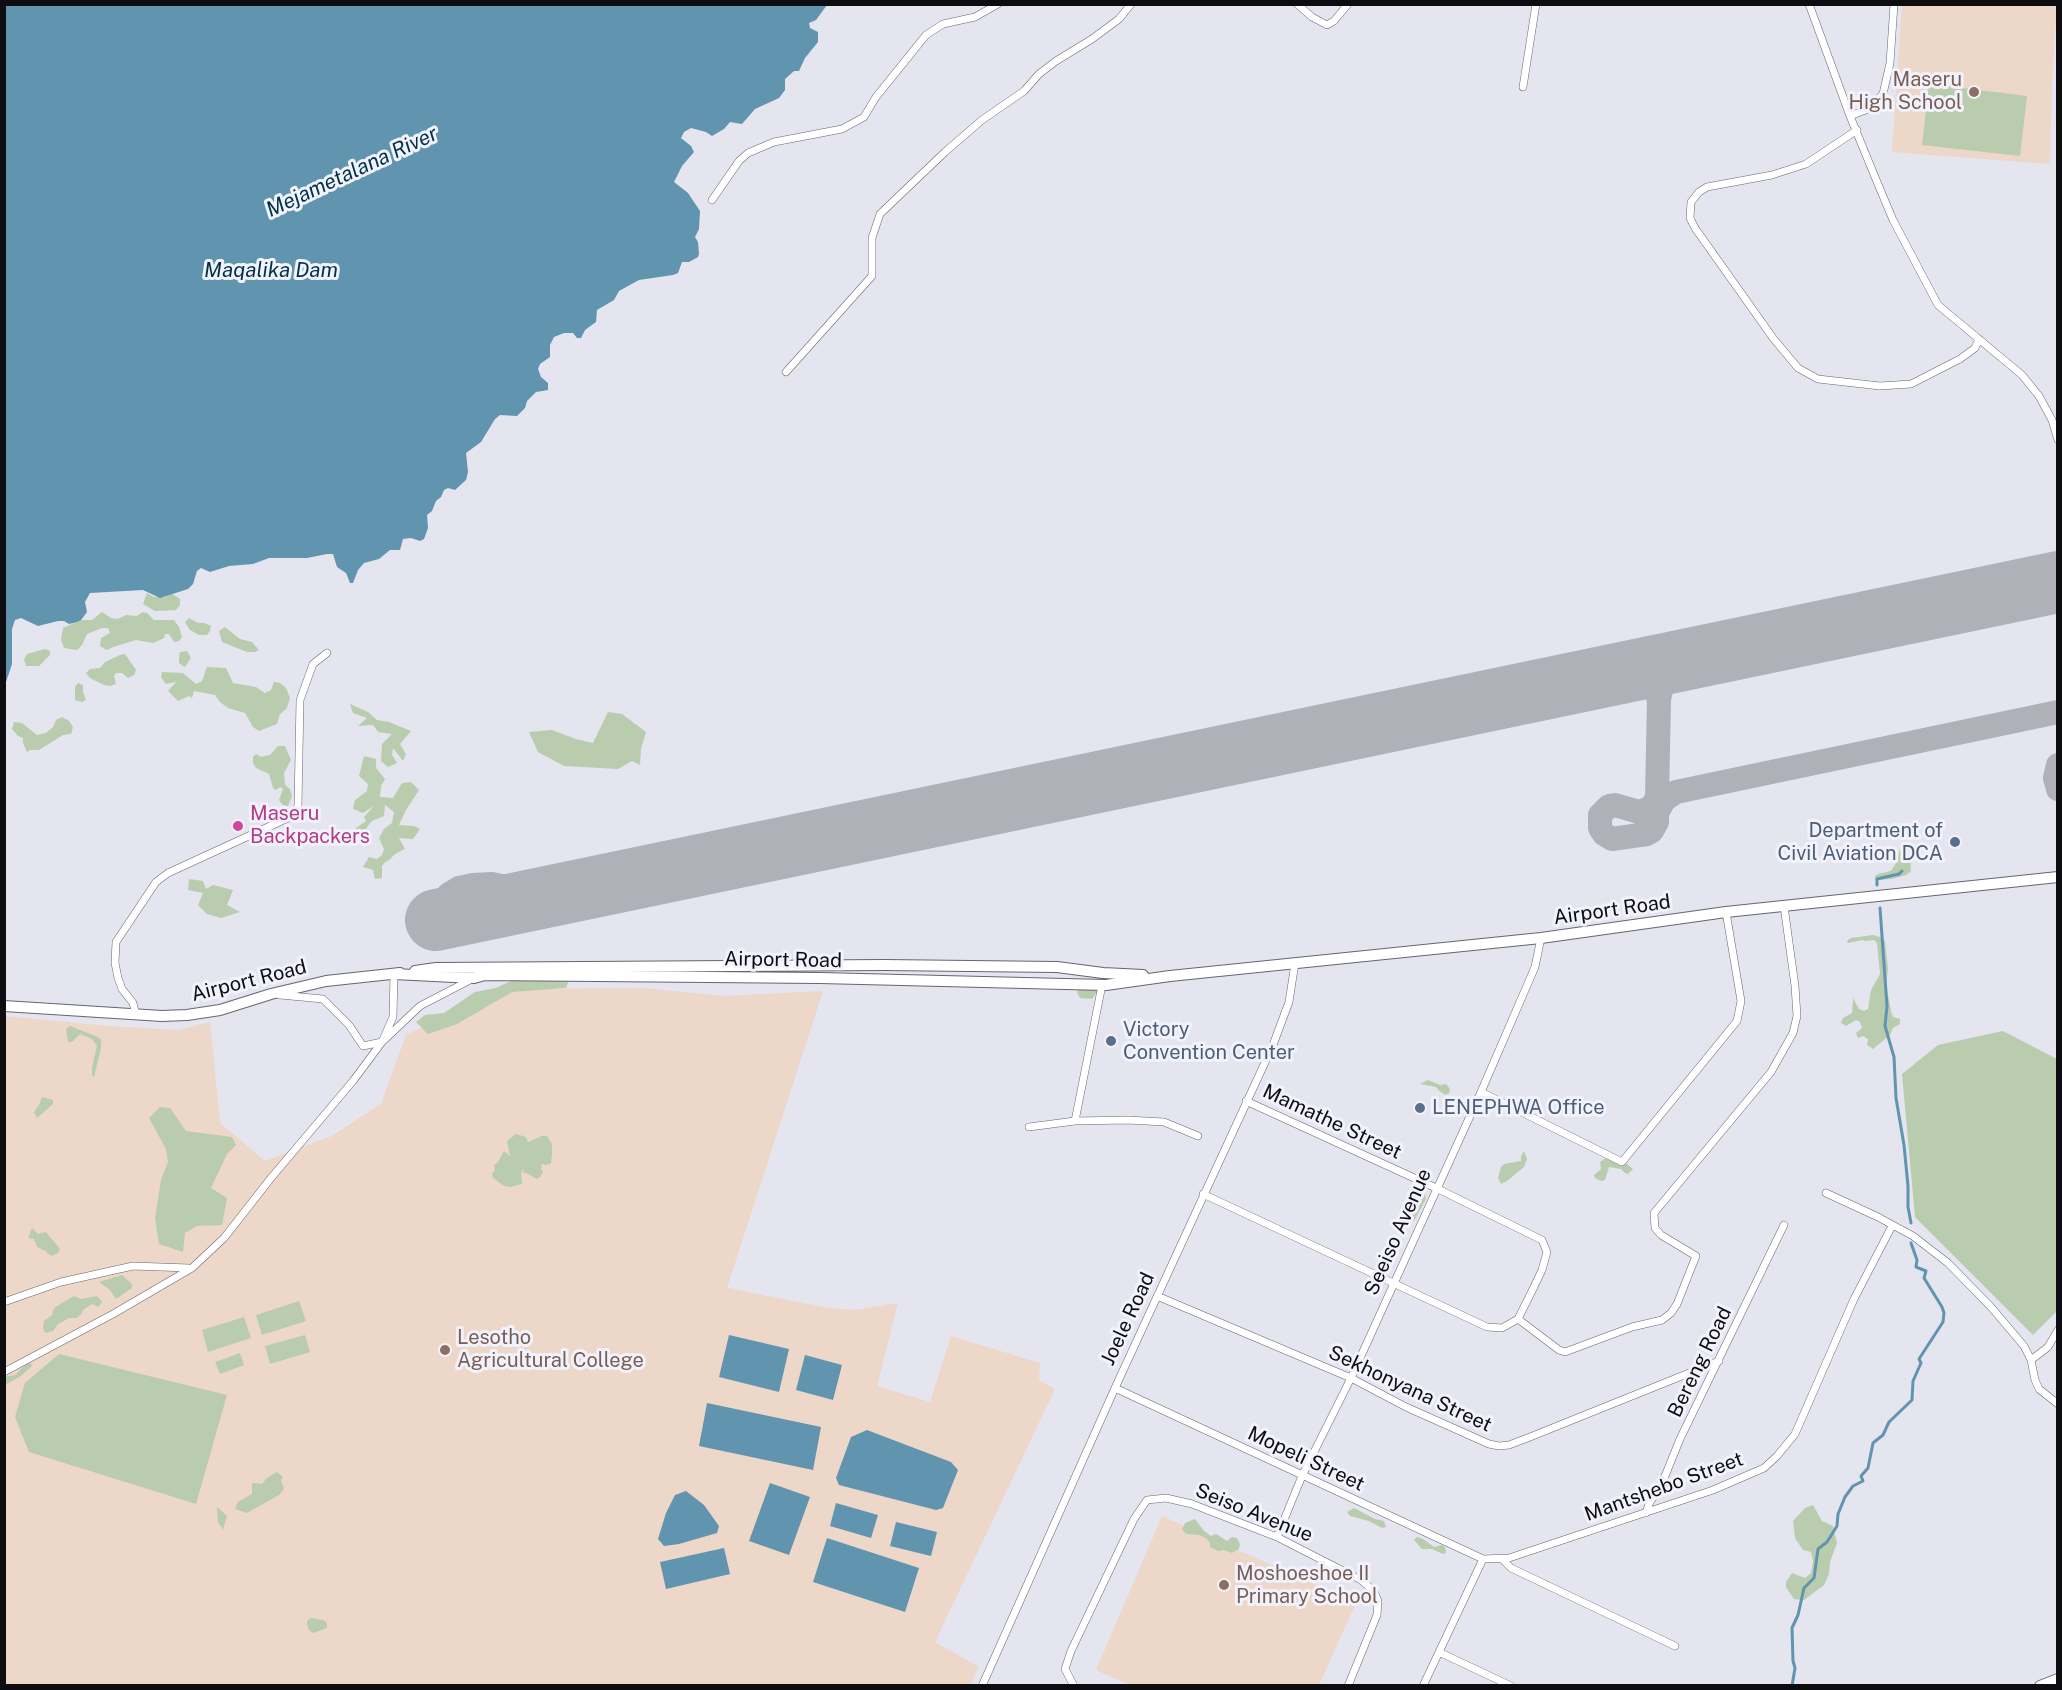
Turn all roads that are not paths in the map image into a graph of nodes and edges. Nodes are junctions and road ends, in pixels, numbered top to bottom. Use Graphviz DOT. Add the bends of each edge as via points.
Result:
graph roads {
  1 [pos="998,4"];
  2 [pos="1131,4"];
  3 [pos="1297,4"];
  4 [pos="1348,4"];
  5 [pos="1536,4"];
  6 [pos="1809,4"];
  7 [pos="1894,4"];
  8 [pos="1523,87"];
  9 [pos="1850,116"];
  10 [pos="1857,130"];
  11 [pos="712,200"];
  12 [pos="1979,339"];
  13 [pos="786,372"];
  14 [pos="2058,440"];
  15 [pos="327,653"];
  16 [pos="2058,877"];
  17 [pos="1784,906"];
  18 [pos="1726,912"];
  19 [pos="1541,938"];
  20 [pos="1295,963"];
  21 [pos="394,974"];
  22 [pos="1170,975"];
  23 [pos="474,978"];
  24 [pos="1102,985"];
  25 [pos="271,994"];
  26 [pos="4,1006"];
  27 [pos="136,1015"];
  28 [pos="382,1042"];
  29 [pos="1480,1092"];
  30 [pos="1246,1101"];
  31 [pos="1075,1121"];
  32 [pos="1029,1127"];
  33 [pos="1198,1136"];
  34 [pos="1436,1188"];
  35 [pos="1826,1193"];
  36 [pos="1203,1194"];
  37 [pos="1784,1225"];
  38 [pos="1892,1226"];
  39 [pos="192,1268"];
  40 [pos="1393,1284"];
  41 [pos="1156,1296"];
  42 [pos="4,1302"];
  43 [pos="1518,1319"];
  44 [pos="2058,1330"];
  45 [pos="2031,1360"];
  46 [pos="1719,1361"];
  47 [pos="4,1372"];
  48 [pos="1351,1378"];
  49 [pos="1115,1388"];
  50 [pos="2058,1404"];
  51 [pos="1302,1476"];
  52 [pos="1646,1513"];
  53 [pos="1277,1537"];
  54 [pos="1483,1559"];
  55 [pos="1502,1559"];
  56 [pos="1676,1646"];
  57 [pos="1439,1652"];
  58 [pos="2058,1679"];
  59 [pos="982,1686"];
  60 [pos="1074,1686"];
  61 [pos="1348,1686"];
  62 [pos="1423,1686"];
  63 [pos="1511,1686"];
  64 [pos="2040,1686"];
  1 -- 11 [label="street" via="975,17 943,24 926,35 864,117 842,129 755,148 739,161"];
  2 -- 13 [label="street" via="1119,19 1056,61 1024,91 982,120 880,214 872,238 872,276"];
  3 -- 4 [label="street" via="1327,25"];
  5 -- 8 [label="street"];
  6 -- 9 [label="street"];
  7 -- 9 [label="street" via="1889,71 1883,94 1868,109"];
  9 -- 10 [label="street"];
  10 -- 12 [label="street" via="1893,220 1938,305"];
  10 -- 12 [label="street" via="1806,164 1772,175 1707,187 1691,202 1690,218 1695,228 1773,338 1798,368 1818,379 1880,386 1911,384 1960,359 1975,348"];
  12 -- 14 [label="street" via="2022,375 2052,420"];
  15 -- 27 [label="street" via="313,664 300,700 298,806 290,817 168,873 156,882 116,942 118,978 134,1003"];
  16 -- 17 [label="main road, Airport Road"];
  17 -- 18 [label="main road, Airport Road"];
  17 -- 43 [label="street" via="1795,986 1797,1017 1793,1033 1771,1072 1654,1213 1655,1228 1661,1235 1696,1256 1677,1304 1662,1320 1565,1352"];
  18 -- 19 [label="main road, Airport Road"];
  18 -- 29 [label="street" via="1741,1001 1737,1021 1622,1161"];
  19 -- 20 [label="main road, Airport Road"];
  19 -- 29 [label="street, Seeiso Avenue" via="1535,967"];
  20 -- 22 [label="main road, Airport Road"];
  20 -- 30 [label="street, Joele Road" via="1289,1002"];
  21 -- 22 [label="main road, Airport Road" via="436,968 884,965 1057,967"];
  21 -- 23 [label="main road, Airport Road"];
  21 -- 25 [label="main road, Airport Road" via="326,981"];
  21 -- 28 [label="street" via="393,1017"];
  22 -- 24 [label="main road, Airport Road"];
  23 -- 24 [label="main road, Airport Road" via="796,977"];
  23 -- 28 [label="street" via="420,1006"];
  24 -- 31 [label="street"];
  25 -- 27 [label="main road, Airport Road" via="220,1010 171,1016"];
  25 -- 28 [label="street" via="323,999 363,1046"];
  26 -- 27 [label="main road, Airport Road"];
  28 -- 39 [label="street" via="224,1238"];
  29 -- 34 [label="street, Seeiso Avenue"];
  30 -- 34 [label="street, Mamathe Street"];
  30 -- 36 [label="street, Joele Road"];
  31 -- 32 [label="street"];
  31 -- 33 [label="street" via="1164,1122"];
  34 -- 40 [label="street, Seeiso Avenue"];
  34 -- 43 [label="street, Mamathe Street" via="1542,1240 1547,1252 1542,1270"];
  35 -- 38 [label="street"];
  36 -- 40 [label="street"];
  36 -- 41 [label="street, Joele Road"];
  37 -- 46 [label="street, Bereng Road"];
  38 -- 45 [label="street" via="1913,1236 1959,1274 2019,1340"];
  38 -- 52 [label="street, Mantshebo Street" via="1854,1299 1795,1434 1777,1456 1746,1477"];
  39 -- 42 [label="street" via="132,1266 62,1282"];
  39 -- 47 [label="street"];
  40 -- 43 [label="street" via="1487,1327 1502,1328"];
  40 -- 48 [label="street, Seeiso Avenue"];
  41 -- 48 [label="street, Sekhonyana Street"];
  41 -- 49 [label="street, Joele Road"];
  44 -- 45 [label="street" via="2048,1347"];
  45 -- 50 [label="street" via="2039,1389"];
  46 -- 48 [label="street, Sekhonyana Street" via="1499,1446 1406,1407"];
  46 -- 52 [label="street, Bereng Road"];
  48 -- 51 [label="street, Seeiso Avenue"];
  49 -- 51 [label="street, Mopeli Street"];
  49 -- 59 [label="street, Joele Road"];
  51 -- 53 [label="street, Seeiso Avenue"];
  51 -- 54 [label="street, Mopeli Street"];
  52 -- 55 [label="street, Mantshebo Street"];
  53 -- 60 [label="street, Seiso Avenue" via="1192,1504 1166,1498 1147,1500 1134,1519 1071,1651 1065,1669"];
  53 -- 61 [label="street, Seiso Avenue" via="1361,1580 1374,1591 1377,1615"];
  54 -- 55 [label="street, Mantshebo Street"];
  54 -- 57 [label="street"];
  55 -- 56 [label="street" via="1510,1568"];
  57 -- 62 [label="street"];
  57 -- 63 [label="street"];
  58 -- 64 [label="main road"];
}
